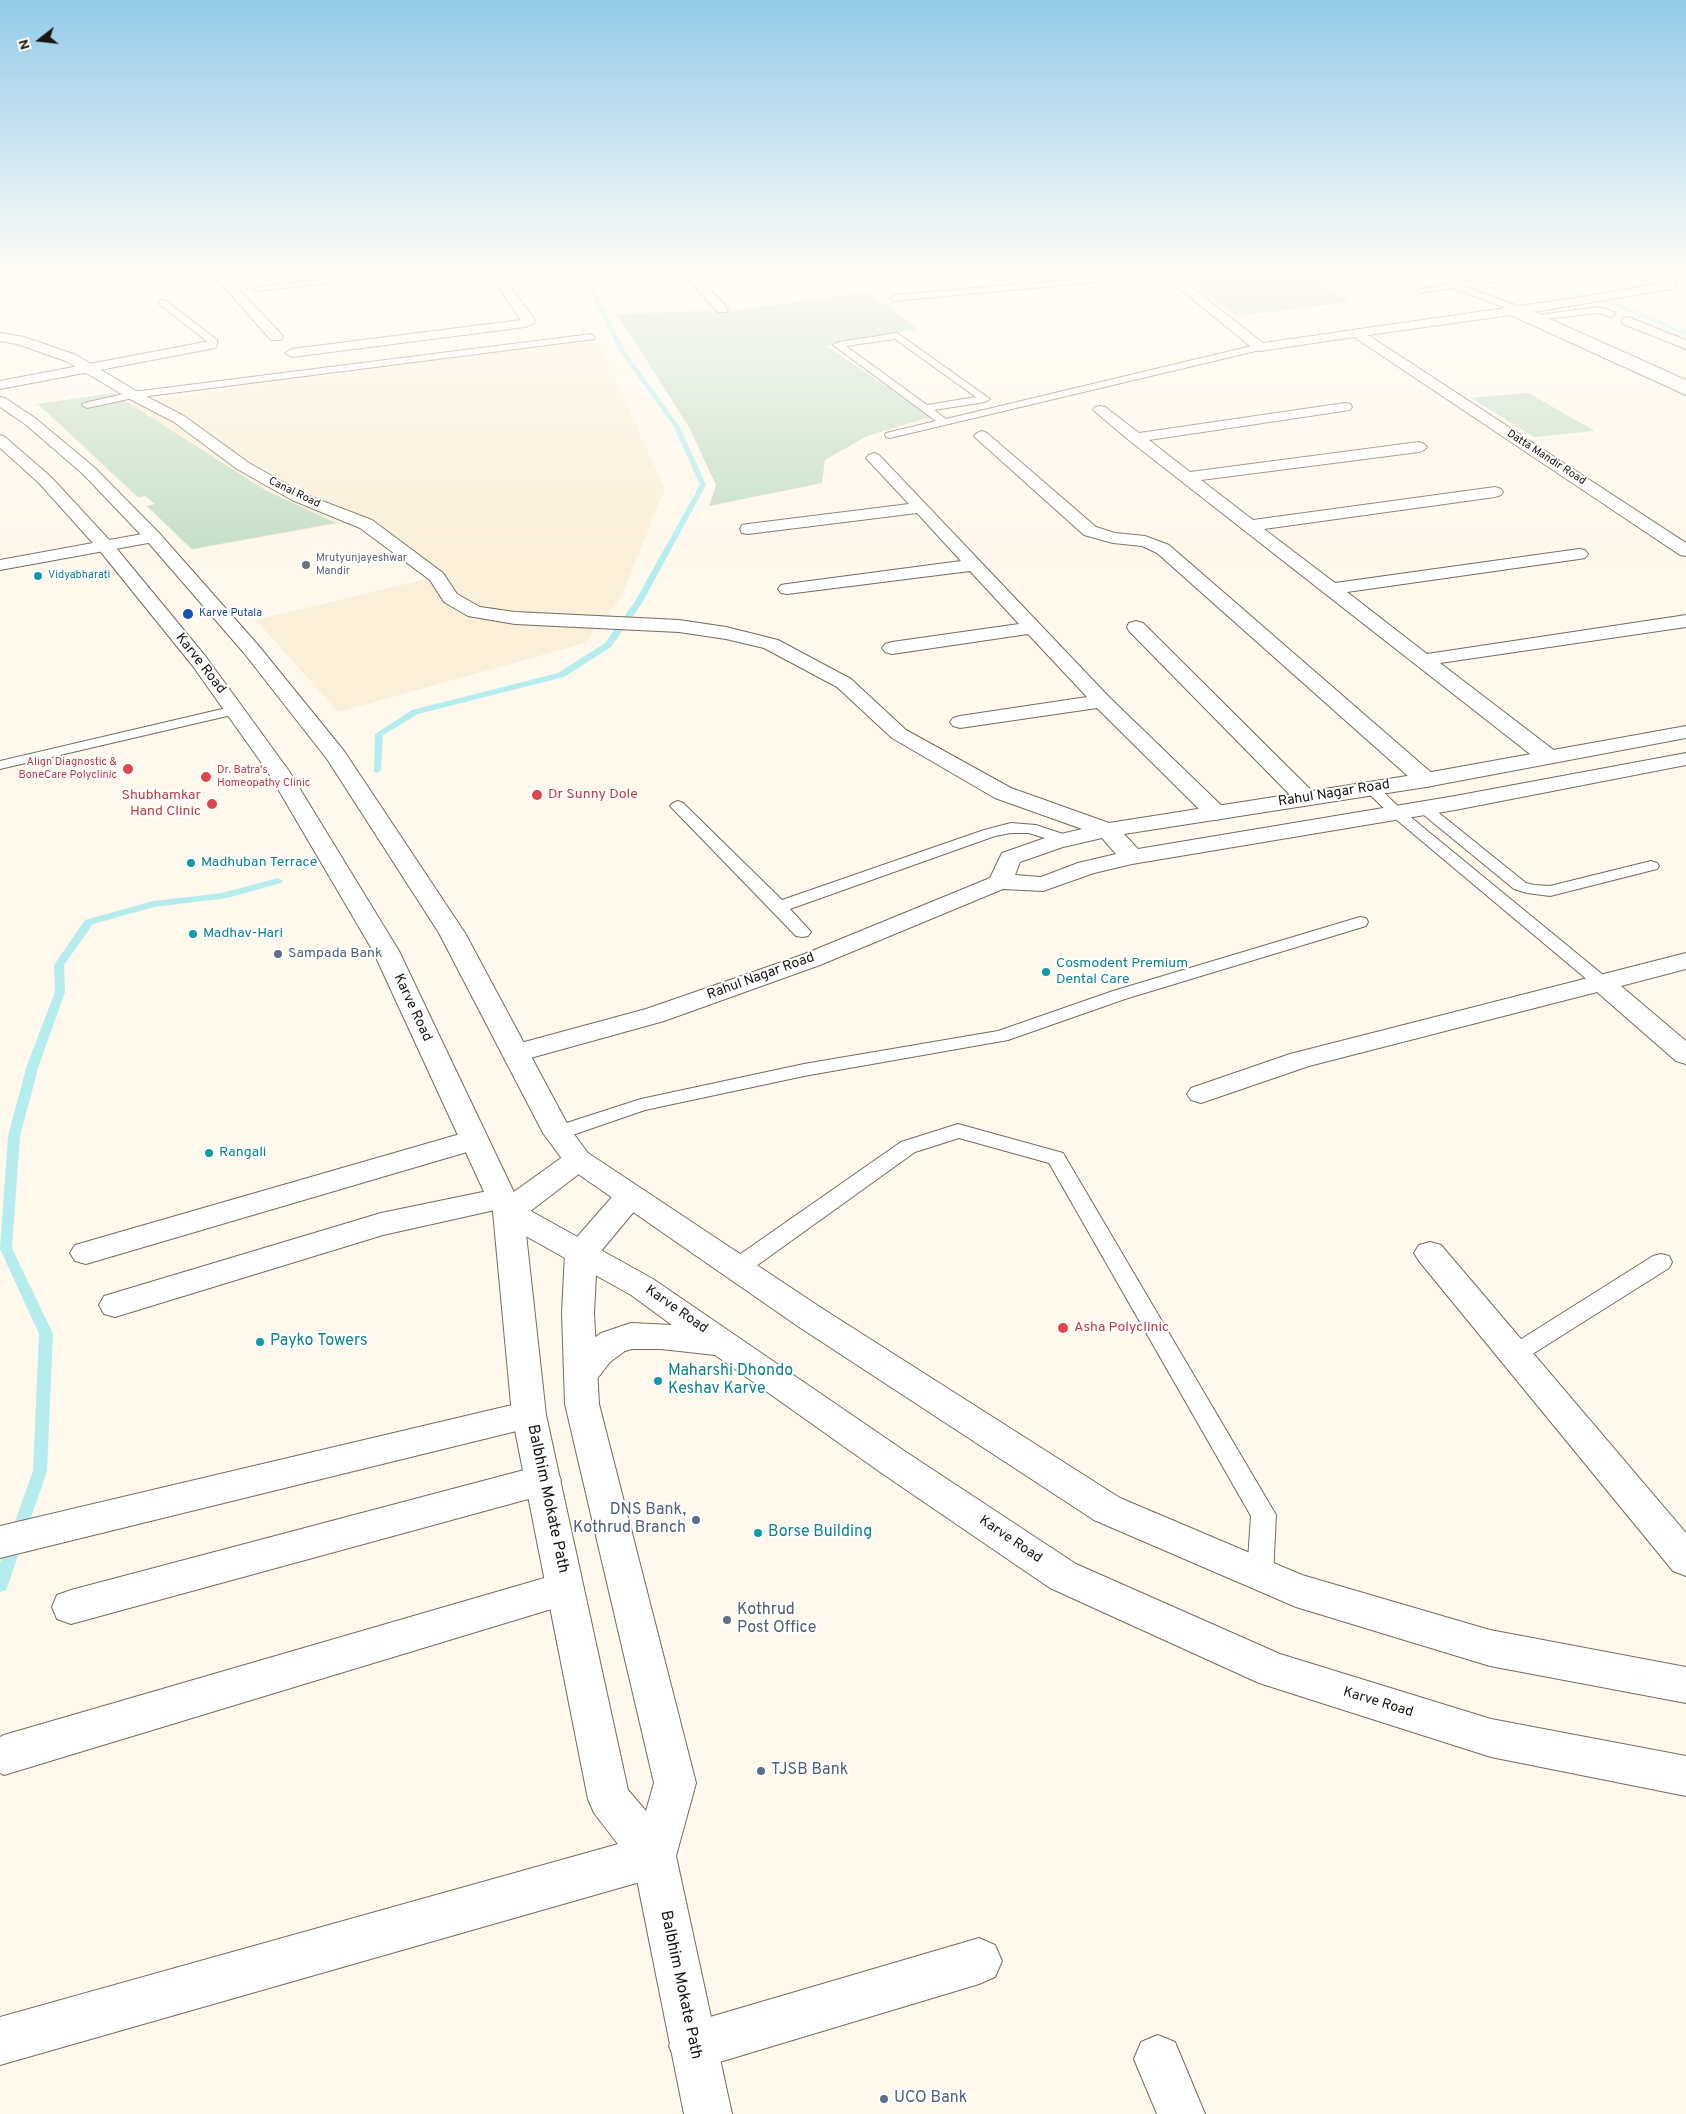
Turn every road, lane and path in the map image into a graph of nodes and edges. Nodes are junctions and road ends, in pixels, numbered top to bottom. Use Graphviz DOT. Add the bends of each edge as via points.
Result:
graph roads {
  1 [pos="78,370"];
  2 [pos="89,370"];
  3 [pos="333,370"];
  4 [pos="872,370"];
  5 [pos="944,370"];
  6 [pos="1165,370"];
  7 [pos="1411,370"];
  8 [pos="1647,370"];
  9 [pos="1651,370"];
  10 [pos="0,385"];
  11 [pos="1686,387"];
  12 [pos="133,395"];
  13 [pos="0,400"];
  14 [pos="87,405"];
  15 [pos="1345,407"];
  16 [pos="925,408"];
  17 [pos="1100,410"];
  18 [pos="944,422"];
  19 [pos="890,435"];
  20 [pos="982,436"];
  21 [pos="1136,438"];
  22 [pos="0,440"];
  23 [pos="1419,447"];
  24 [pos="874,458"];
  25 [pos="1187,477"];
  26 [pos="1495,492"];
  27 [pos="920,508"];
  28 [pos="1250,526"];
  29 [pos="748,529"];
  30 [pos="152,537"];
  31 [pos="106,546"];
  32 [pos="1686,551"];
  33 [pos="1579,554"];
  34 [pos="0,565"];
  35 [pos="974,565"];
  36 [pos="787,590"];
  37 [pos="1332,590"];
  38 [pos="1686,621"];
  39 [pos="1136,627"];
  40 [pos="1034,628"];
  41 [pos="892,648"];
  42 [pos="1422,660"];
  43 [pos="1102,701"];
  44 [pos="235,710"];
  45 [pos="960,722"];
  46 [pos="1686,732"];
  47 [pos="1547,756"];
  48 [pos="1686,759"];
  49 [pos="0,765"];
  50 [pos="1426,780"];
  51 [pos="1371,788"];
  52 [pos="1306,798"];
  53 [pos="678,806"];
  54 [pos="1424,808"];
  55 [pos="1216,813"];
  56 [pos="1397,813"];
  57 [pos="1107,830"];
  58 [pos="1066,840"];
  59 [pos="1132,857"];
  60 [pos="1650,866"];
  61 [pos="1000,882"];
  62 [pos="779,908"];
  63 [pos="1360,922"];
  64 [pos="802,932"];
  65 [pos="1685,963"];
  66 [pos="1602,983"];
  67 [pos="516,1053"];
  68 [pos="1686,1055"];
  69 [pos="1201,1094"];
  70 [pos="474,1140"];
  71 [pos="568,1146"];
  72 [pos="630,1196"];
  73 [pos="505,1205"];
  74 [pos="1430,1252"];
  75 [pos="86,1253"];
  76 [pos="581,1253"];
  77 [pos="1661,1262"];
  78 [pos="737,1268"];
  79 [pos="115,1305"];
  80 [pos="724,1343"];
  81 [pos="1515,1354"];
  82 [pos="581,1375"];
  83 [pos="529,1415"];
  84 [pos="543,1480"];
  85 [pos="0,1542"];
  86 [pos="1686,1560"];
  87 [pos="1260,1575"];
  88 [pos="565,1589"];
  89 [pos="71,1607"];
  90 [pos="1686,1685"];
  91 [pos="4,1754"];
  92 [pos="1686,1776"];
  93 [pos="654,1856"];
  94 [pos="979,1961"];
  95 [pos="0,2041"];
  96 [pos="693,2046"];
  97 [pos="1158,2059"];
  98 [pos="708,2114"];
  99 [pos="1181,2114"];
  1 -- 10 [label="street"];
  2 -- 12 [label="street, Canal Road"];
  3 -- 12 [label="lane"];
  4 -- 16 [label="lane"];
  5 -- 16 [label="lane" via="985,399"];
  6 -- 18 [label="lane"];
  7 -- 32 [label="street, Datta Mandir Road"];
  8 -- 11 [label="lane"];
  9 -- 11 [label="street"];
  12 -- 14 [label="lane"];
  12 -- 57 [label="street, Canal Road" via="179,419 243,466 298,497 366,524 437,577 450,598 475,612 515,618 679,626 771,644 844,683 899,734 1003,793"];
  13 -- 30 [label="street" via="88,471"];
  15 -- 21 [label="street"];
  16 -- 18 [label="lane"];
  17 -- 21 [label="street"];
  18 -- 19 [label="lane"];
  20 -- 50 [label="street" via="1090,531 1113,538 1145,540 1163,549"];
  21 -- 25 [label="street"];
  22 -- 31 [label="street, Karve Road" via="45,480"];
  23 -- 25 [label="street"];
  24 -- 27 [label="street"];
  25 -- 28 [label="street"];
  26 -- 28 [label="street"];
  27 -- 29 [label="street"];
  27 -- 35 [label="street"];
  28 -- 37 [label="street"];
  30 -- 31 [label="street"];
  30 -- 67 [label="street" via="251,649 336,756 452,933"];
  31 -- 34 [label="street"];
  31 -- 44 [label="street, Karve Road"];
  33 -- 37 [label="street"];
  35 -- 36 [label="street"];
  35 -- 40 [label="street"];
  37 -- 42 [label="street"];
  38 -- 42 [label="street"];
  39 -- 52 [label="street"];
  40 -- 41 [label="street"];
  40 -- 43 [label="street"];
  42 -- 47 [label="street"];
  43 -- 45 [label="street"];
  43 -- 55 [label="street"];
  44 -- 49 [label="lane"];
  44 -- 70 [label="street, Karve Road" via="278,771 386,951"];
  46 -- 47 [label="street, Rahul Nagar Road"];
  47 -- 50 [label="street, Rahul Nagar Road"];
  48 -- 54 [label="street, Rahul Nagar Road"];
  50 -- 51 [label="street, Rahul Nagar Road"];
  51 -- 52 [label="street, Rahul Nagar Road"];
  51 -- 56 [label="lane"];
  52 -- 55 [label="street, Rahul Nagar Road"];
  53 -- 62 [label="lane"];
  54 -- 56 [label="street, Rahul Nagar Road"];
  54 -- 60 [label="lane" via="1520,886 1533,890 1550,891"];
  55 -- 57 [label="street, Rahul Nagar Road"];
  56 -- 59 [label="street, Rahul Nagar Road"];
  56 -- 66 [label="lane"];
  57 -- 58 [label="street, Rahul Nagar Road"];
  57 -- 59 [label="street"];
  58 -- 61 [label="street, Rahul Nagar Road" via="1010,858"];
  58 -- 62 [label="lane" via="1030,828 997,831"];
  59 -- 61 [label="street, Rahul Nagar Road" via="1086,868 1043,884"];
  61 -- 67 [label="street, Rahul Nagar Road" via="811,960 655,1015"];
  62 -- 64 [label="lane"];
  63 -- 71 [label="lane" via="1119,995 1001,1036 804,1070 641,1105"];
  65 -- 66 [label="street"];
  66 -- 68 [label="street"];
  66 -- 69 [label="street" via="1300,1060"];
  67 -- 71 [label="street"];
  70 -- 73 [label="street, Karve Road"];
  70 -- 75 [label="street"];
  71 -- 72 [label="street"];
  71 -- 73 [label="street"];
  72 -- 76 [label="street"];
  72 -- 78 [label="street"];
  73 -- 76 [label="street, Karve Road"];
  73 -- 79 [label="street" via="380,1224"];
  73 -- 83 [label="street, Balbhim Mokate Path"];
  74 -- 81 [label="street"];
  76 -- 80 [label="street, Karve Road" via="642,1287"];
  76 -- 82 [label="street, Balbhim Mokate Path" via="578,1313"];
  77 -- 81 [label="lane"];
  78 -- 87 [label="street" via="1107,1509"];
  78 -- 87 [label="lane" via="908,1147 958,1132 1056,1158 1264,1515"];
  80 -- 82 [label="street" via="631,1336 613,1342 598,1353"];
  80 -- 92 [label="street, Karve Road" via="1063,1576 1274,1670 1491,1738"];
  81 -- 86 [label="street"];
  82 -- 93 [label="street, Balbhim Mokate Path" via="582,1404 675,1783"];
  83 -- 84 [label="street, Balbhim Mokate Path"];
  83 -- 85 [label="street"];
  84 -- 88 [label="street, Balbhim Mokate Path"];
  84 -- 89 [label="street"];
  87 -- 90 [label="street" via="1296,1590 1490,1648"];
  88 -- 91 [label="street"];
  88 -- 93 [label="street, Balbhim Mokate Path" via="609,1799"];
  93 -- 95 [label="street"];
  93 -- 96 [label="street, Balbhim Mokate Path"];
  94 -- 96 [label="street"];
  96 -- 98 [label="street, Balbhim Mokate Path"];
  97 -- 99 [label="street"];
}
